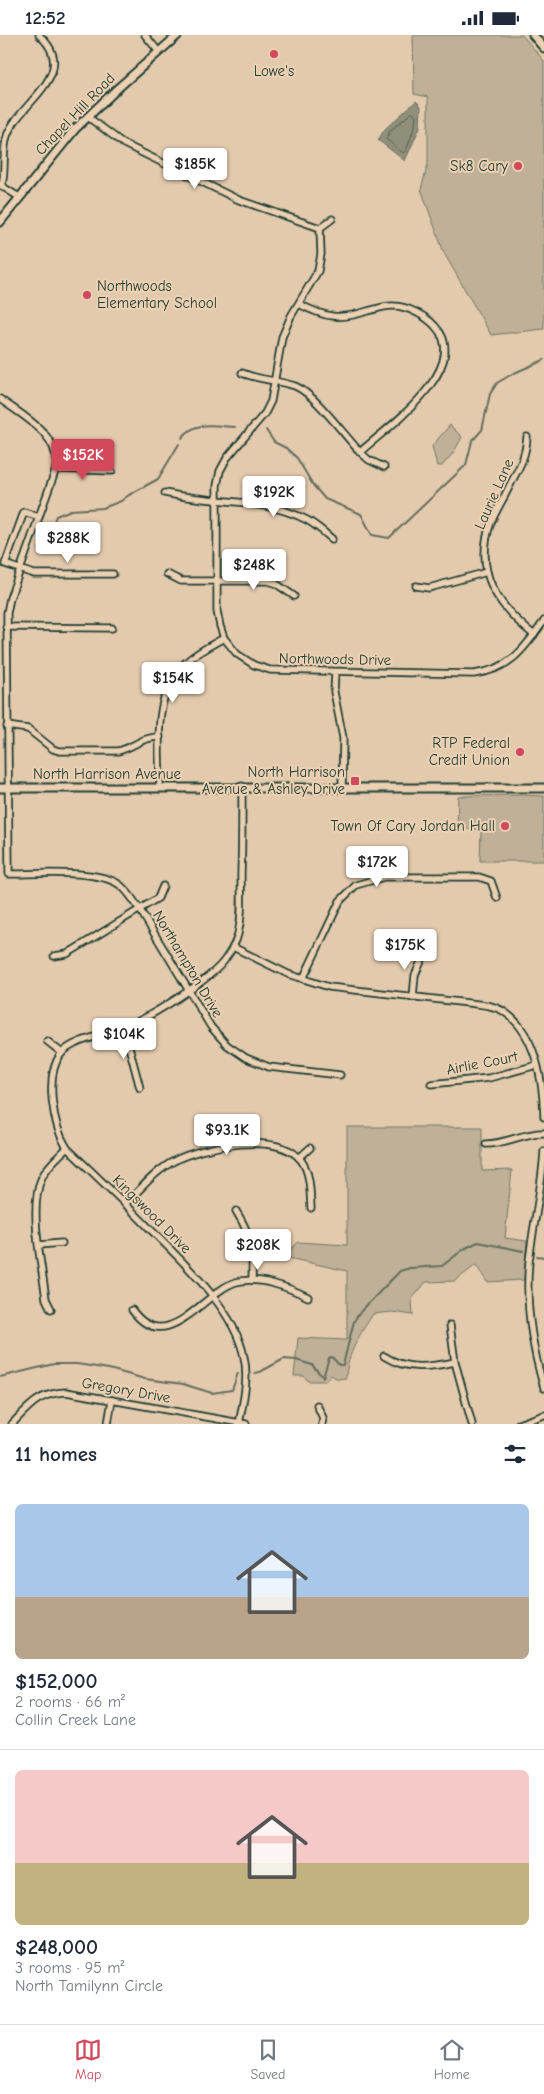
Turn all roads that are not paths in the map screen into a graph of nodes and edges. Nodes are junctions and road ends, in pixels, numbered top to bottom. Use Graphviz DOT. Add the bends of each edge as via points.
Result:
graph roads {
  1 [pos="38,35"];
  2 [pos="145,35"];
  3 [pos="178,35"];
  4 [pos="534,35"];
  5 [pos="544,48"];
  6 [pos="159,52"];
  7 [pos="88,117"];
  8 [pos="1,185"];
  9 [pos="20,197"];
  10 [pos="332,219"];
  11 [pos="0,221"];
  12 [pos="320,228"];
  13 [pos="299,304"];
  14 [pos="242,373"];
  15 [pos="275,382"];
  16 [pos="0,399"];
  17 [pos="527,437"];
  18 [pos="360,452"];
  19 [pos="384,467"];
  20 [pos="56,469"];
  21 [pos="112,471"];
  22 [pos="165,493"];
  23 [pos="216,500"];
  24 [pos="39,517"];
  25 [pos="332,539"];
  26 [pos="20,571"];
  27 [pos="487,573"];
  28 [pos="113,574"];
  29 [pos="167,574"];
  30 [pos="217,581"];
  31 [pos="416,586"];
  32 [pos="294,596"];
  33 [pos="544,621"];
  34 [pos="6,627"];
  35 [pos="112,628"];
  36 [pos="534,635"];
  37 [pos="224,638"];
  38 [pos="335,672"];
  39 [pos="7,725"];
  40 [pos="160,737"];
  41 [pos="242,787"];
  42 [pos="342,787"];
  43 [pos="4,788"];
  44 [pos="160,788"];
  45 [pos="544,788"];
  46 [pos="163,886"];
  47 [pos="497,898"];
  48 [pos="140,910"];
  49 [pos="233,947"];
  50 [pos="425,953"];
  51 [pos="54,956"];
  52 [pos="303,979"];
  53 [pos="188,990"];
  54 [pos="413,997"];
  55 [pos="124,1028"];
  56 [pos="47,1041"];
  57 [pos="62,1053"];
  58 [pos="537,1065"];
  59 [pos="340,1075"];
  60 [pos="431,1084"];
  61 [pos="140,1088"];
  62 [pos="544,1117"];
  63 [pos="544,1133"];
  64 [pos="486,1144"];
  65 [pos="67,1148"];
  66 [pos="310,1148"];
  67 [pos="544,1151"];
  68 [pos="300,1158"];
  69 [pos="542,1193"];
  70 [pos="125,1204"];
  71 [pos="311,1208"];
  72 [pos="236,1211"];
  73 [pos="62,1243"];
  74 [pos="39,1245"];
  75 [pos="252,1280"];
  76 [pos="213,1297"];
  77 [pos="308,1297"];
  78 [pos="51,1309"];
  79 [pos="132,1310"];
  80 [pos="450,1325"];
  81 [pos="384,1356"];
  82 [pos="455,1362"];
  83 [pos="544,1388"];
  84 [pos="112,1400"];
  85 [pos="317,1405"];
  86 [pos="544,1415"];
  87 [pos="239,1423"];
  88 [pos="12,1424"];
  89 [pos="108,1424"];
  90 [pos="246,1424"];
  91 [pos="322,1424"];
  92 [pos="472,1424"];
  93 [pos="518,1424"];
  1 -- 8 [label="street" via="50,49 51,72 43,90 19,114 10,130"];
  2 -- 6 [label="street"];
  3 -- 6 [label="main road, Chapel Hill Road"];
  4 -- 5 [label="main road"];
  6 -- 7 [label="main road, Chapel Hill Road"];
  7 -- 9 [label="main road, Chapel Hill Road" via="59,147"];
  7 -- 12 [label="street" via="124,143 239,200"];
  8 -- 9 [label="street"];
  9 -- 11 [label="main road, Chapel Hill Road"];
  10 -- 12 [label="street"];
  12 -- 13 [label="street, Northwoods Drive" via="318,271"];
  13 -- 15 [label="street, Northwoods Drive" via="282,337"];
  13 -- 18 [label="street" via="318,313 338,317 385,306 400,306 432,323 444,341 445,358 436,377 414,405"];
  14 -- 15 [label="street"];
  15 -- 18 [label="street" via="306,392"];
  15 -- 23 [label="street, Northwoods Drive" via="268,407 224,465 218,479"];
  16 -- 20 [label="street" via="50,439 56,453"];
  17 -- 27 [label="street, Laurie Lane" via="527,452 488,533"];
  18 -- 19 [label="street" via="368,460"];
  20 -- 21 [label="street"];
  20 -- 24 [label="street"];
  22 -- 23 [label="street"];
  23 -- 25 [label="street" via="257,503 288,511 310,522"];
  23 -- 30 [label="street, Northwoods Drive"];
  24 -- 26 [label="street"];
  24 -- 26 [label="street" via="24,512 5,564"];
  26 -- 28 [label="street" via="34,574"];
  26 -- 34 [label="street" via="8,606"];
  27 -- 31 [label="street" via="429,588"];
  27 -- 36 [label="street, Laurie Lane" via="504,608"];
  29 -- 30 [label="street" via="181,581"];
  30 -- 32 [label="street" via="268,581"];
  30 -- 37 [label="street, Northwoods Drive" via="217,611"];
  33 -- 36 [label="street, Northwoods Drive"];
  34 -- 35 [label="street"];
  34 -- 39 [label="street"];
  36 -- 38 [label="street, Northwoods Drive" via="514,659 481,673"];
  37 -- 38 [label="street, Northwoods Drive" via="245,660 264,669"];
  37 -- 40 [label="street" via="192,657 174,677 162,702"];
  38 -- 42 [label="street" via="334,692 343,738"];
  39 -- 40 [label="street" via="28,729 59,751 118,751 144,738"];
  39 -- 43 [label="street"];
  40 -- 44 [label="street"];
  41 -- 42 [label="main road, North Harrison Avenue"];
  41 -- 44 [label="main road, North Harrison Avenue"];
  41 -- 49 [label="street" via="241,913"];
  42 -- 45 [label="main road, North Harrison Avenue"];
  43 -- 44 [label="main road, North Harrison Avenue"];
  43 -- 48 [label="street, Northampton Drive" via="9,874 104,877 122,887"];
  46 -- 48 [label="street" via="158,899"];
  47 -- 52 [label="street" via="491,881 478,877 384,877 362,883 340,901"];
  48 -- 51 [label="street" via="66,954"];
  48 -- 53 [label="street, Northampton Drive"];
  49 -- 52 [label="street"];
  49 -- 53 [label="street" via="216,971"];
  50 -- 54 [label="street" via="415,975"];
  52 -- 54 [label="street" via="342,989"];
  53 -- 55 [label="street"];
  53 -- 59 [label="street, Northampton Drive" via="216,1034 246,1058 277,1069"];
  54 -- 58 [label="street" via="477,1003 504,1012 520,1028"];
  55 -- 57 [label="street" via="76,1044"];
  55 -- 61 [label="street"];
  56 -- 57 [label="street"];
  57 -- 65 [label="street, Kingswood Drive" via="55,1068 52,1101 56,1127"];
  58 -- 60 [label="street, Airlie Court" via="489,1078"];
  58 -- 62 [label="street"];
  63 -- 64 [label="street"];
  65 -- 70 [label="street, Kingswood Drive"];
  65 -- 74 [label="street" via="47,1169 38,1190"];
  66 -- 68 [label="street"];
  67 -- 69 [label="street"];
  68 -- 70 [label="street" via="275,1145 211,1148 174,1161"];
  68 -- 71 [label="street" via="308,1177"];
  69 -- 83 [label="street" via="529,1263 528,1300 532,1336"];
  70 -- 76 [label="street, Kingswood Drive" via="179,1257"];
  72 -- 75 [label="street" via="250,1238"];
  73 -- 74 [label="street"];
  74 -- 78 [label="street" via="46,1299"];
  75 -- 76 [label="street" via="236,1283"];
  75 -- 77 [label="street"];
  76 -- 79 [label="street" via="181,1321 165,1326 145,1323"];
  76 -- 87 [label="street, Kingswood Drive" via="235,1329 244,1355 246,1387"];
  80 -- 82 [label="street"];
  81 -- 82 [label="street" via="410,1367"];
  82 -- 92 [label="street"];
  84 -- 87 [label="street, Gregory Drive"];
  84 -- 88 [label="street, Gregory Drive" via="66,1392 51,1393 35,1400"];
  84 -- 89 [label="street"];
  85 -- 91 [label="street"];
  86 -- 93 [label="street"];
  87 -- 90 [label="street, Gregory Drive"];
}
